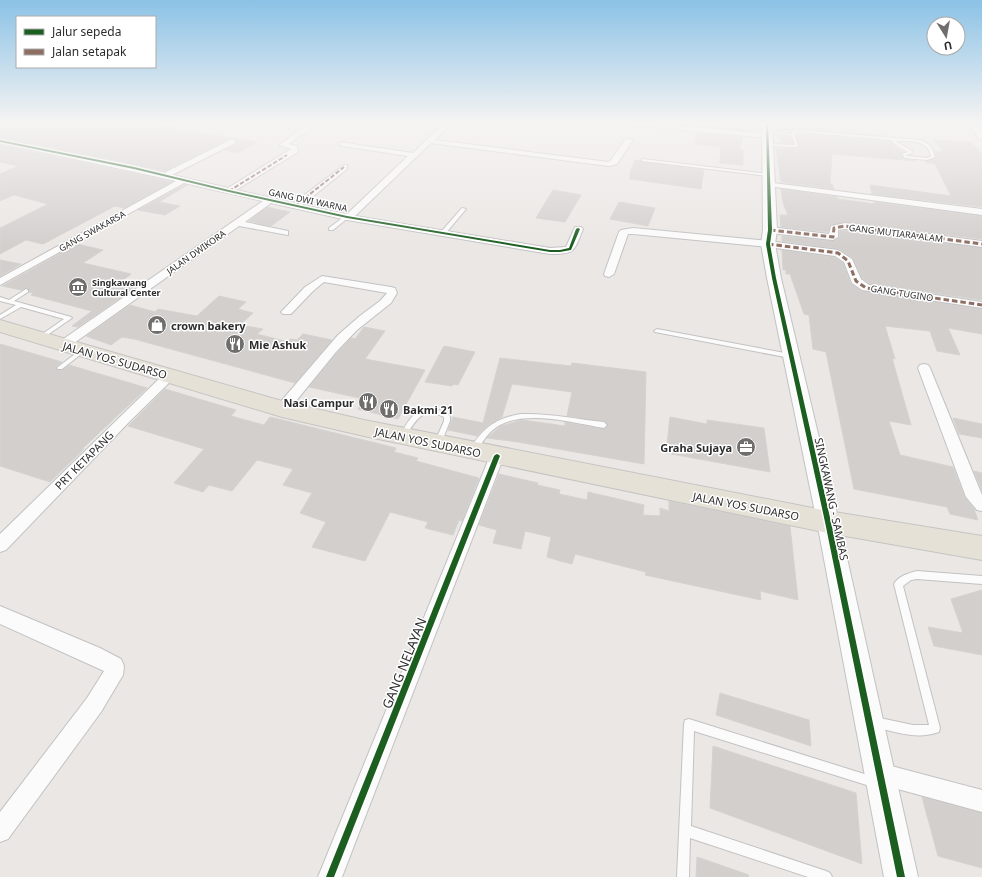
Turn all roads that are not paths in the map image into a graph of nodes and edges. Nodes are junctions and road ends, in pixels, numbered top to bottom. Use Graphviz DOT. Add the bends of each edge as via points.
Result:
graph roads {
  1 [pos="112,164"];
  2 [pos="187,164"];
  3 [pos="273,164"];
  4 [pos="404,164"];
  5 [pos="669,164"];
  6 [pos="768,164"];
  7 [pos="344,167"];
  8 [pos="166,175"];
  9 [pos="768,179"];
  10 [pos="183,180"];
  11 [pos="229,191"];
  12 [pos="270,200"];
  13 [pos="295,206"];
  14 [pos="464,209"];
  15 [pos="982,212"];
  16 [pos="348,217"];
  17 [pos="237,223"];
  18 [pos="331,229"];
  19 [pos="578,229"];
  20 [pos="285,233"];
  21 [pos="443,233"];
  22 [pos="769,237"];
  23 [pos="982,244"];
  24 [pos="609,274"];
  25 [pos="0,282"];
  26 [pos="26,291"];
  27 [pos="0,299"];
  28 [pos="9,302"];
  29 [pos="20,304"];
  30 [pos="982,305"];
  31 [pos="287,312"];
  32 [pos="0,317"];
  33 [pos="0,326"];
  34 [pos="656,331"];
  35 [pos="40,338"];
  36 [pos="73,348"];
  37 [pos="790,356"];
  38 [pos="60,368"];
  39 [pos="924,368"];
  40 [pos="169,376"];
  41 [pos="282,409"];
  42 [pos="604,425"];
  43 [pos="402,437"];
  44 [pos="438,444"];
  45 [pos="472,451"];
  46 [pos="497,456"];
  47 [pos="982,505"];
  48 [pos="828,522"];
  49 [pos="0,545"];
  50 [pos="982,548"];
  51 [pos="982,580"];
  52 [pos="0,615"];
  53 [pos="868,720"];
  54 [pos="880,779"];
  55 [pos="982,801"];
  56 [pos="684,830"];
  57 [pos="0,831"];
  58 [pos="330,877"];
  59 [pos="683,877"];
  60 [pos="826,877"];
  61 [pos="901,877"];
  1 -- 8 [label="street, GANG DWI WARNA"];
  2 -- 8 [label="street"];
  3 -- 11 [label="street"];
  4 -- 16 [label="street"];
  5 -- 9 [label="lane"];
  6 -- 9 [label="street, SINGKAWANG - SAMBAS"];
  7 -- 13 [label="street"];
  8 -- 10 [label="street, GANG DWI WARNA"];
  9 -- 15 [label="street"];
  9 -- 22 [label="street, SINGKAWANG - SAMBAS"];
  10 -- 11 [label="street, GANG DWI WARNA"];
  10 -- 25 [label="street, GANG SWAKARSA"];
  11 -- 12 [label="street, GANG DWI WARNA"];
  12 -- 13 [label="street, GANG DWI WARNA"];
  12 -- 17 [label="street, JALAN DWIKORA"];
  13 -- 16 [label="street, GANG DWI WARNA"];
  14 -- 21 [label="lane"];
  16 -- 18 [label="lane"];
  16 -- 21 [label="street, GANG DWI WARNA"];
  17 -- 20 [label="street"];
  17 -- 36 [label="street, JALAN DWIKORA"];
  19 -- 21 [label="street, GANG DWI WARNA" via="570,248 560,251"];
  22 -- 23 [label="street, GANG MUTIARA ALAM" via="833,237 834,228 845,226"];
  22 -- 24 [label="street" via="624,232"];
  22 -- 30 [label="street, GANG TUGINO" via="838,253 848,261 856,281 866,288"];
  22 -- 37 [label="street, SINGKAWANG - SAMBAS"];
  26 -- 28 [label="lane"];
  27 -- 28 [label="lane"];
  28 -- 29 [label="lane"];
  29 -- 32 [label="lane"];
  29 -- 35 [label="lane" via="69,318"];
  31 -- 41 [label="street" via="309,289 326,278 391,290 392,293 382,306 359,322 332,348"];
  33 -- 35 [label="main road, JALAN YOS SUDARSO"];
  34 -- 37 [label="lane"];
  35 -- 36 [label="main road, JALAN YOS SUDARSO"];
  36 -- 38 [label="lane"];
  36 -- 40 [label="main road, JALAN YOS SUDARSO"];
  37 -- 48 [label="street, SINGKAWANG - SAMBAS"];
  39 -- 47 [label="street" via="974,497"];
  40 -- 41 [label="main road, JALAN YOS SUDARSO"];
  40 -- 49 [label="street, PRT KETAPANG"];
  41 -- 43 [label="main road, JALAN YOS SUDARSO"];
  42 -- 45 [label="lane" via="528,415 513,417 498,422"];
  43 -- 44 [label="main road, JALAN YOS SUDARSO"];
  43 -- 44 [label="lane" via="420,412 425,410 443,413 447,416 447,421"];
  44 -- 45 [label="main road, JALAN YOS SUDARSO"];
  45 -- 46 [label="main road, JALAN YOS SUDARSO"];
  46 -- 48 [label="main road, JALAN YOS SUDARSO"];
  46 -- 58 [label="street, GANG NELAYAN"];
  48 -- 50 [label="main road, JALAN YOS SUDARSO"];
  48 -- 53 [label="street, SINGKAWANG - SAMBAS"];
  51 -- 53 [label="lane" via="917,574 898,584 935,728 921,731"];
  52 -- 57 [label="street" via="114,666 113,675 94,705"];
  53 -- 54 [label="street, SINGKAWANG - SAMBAS"];
  54 -- 55 [label="street"];
  54 -- 56 [label="lane" via="689,724"];
  54 -- 61 [label="street, SINGKAWANG - SAMBAS"];
  56 -- 59 [label="lane"];
  56 -- 60 [label="lane"];
}
